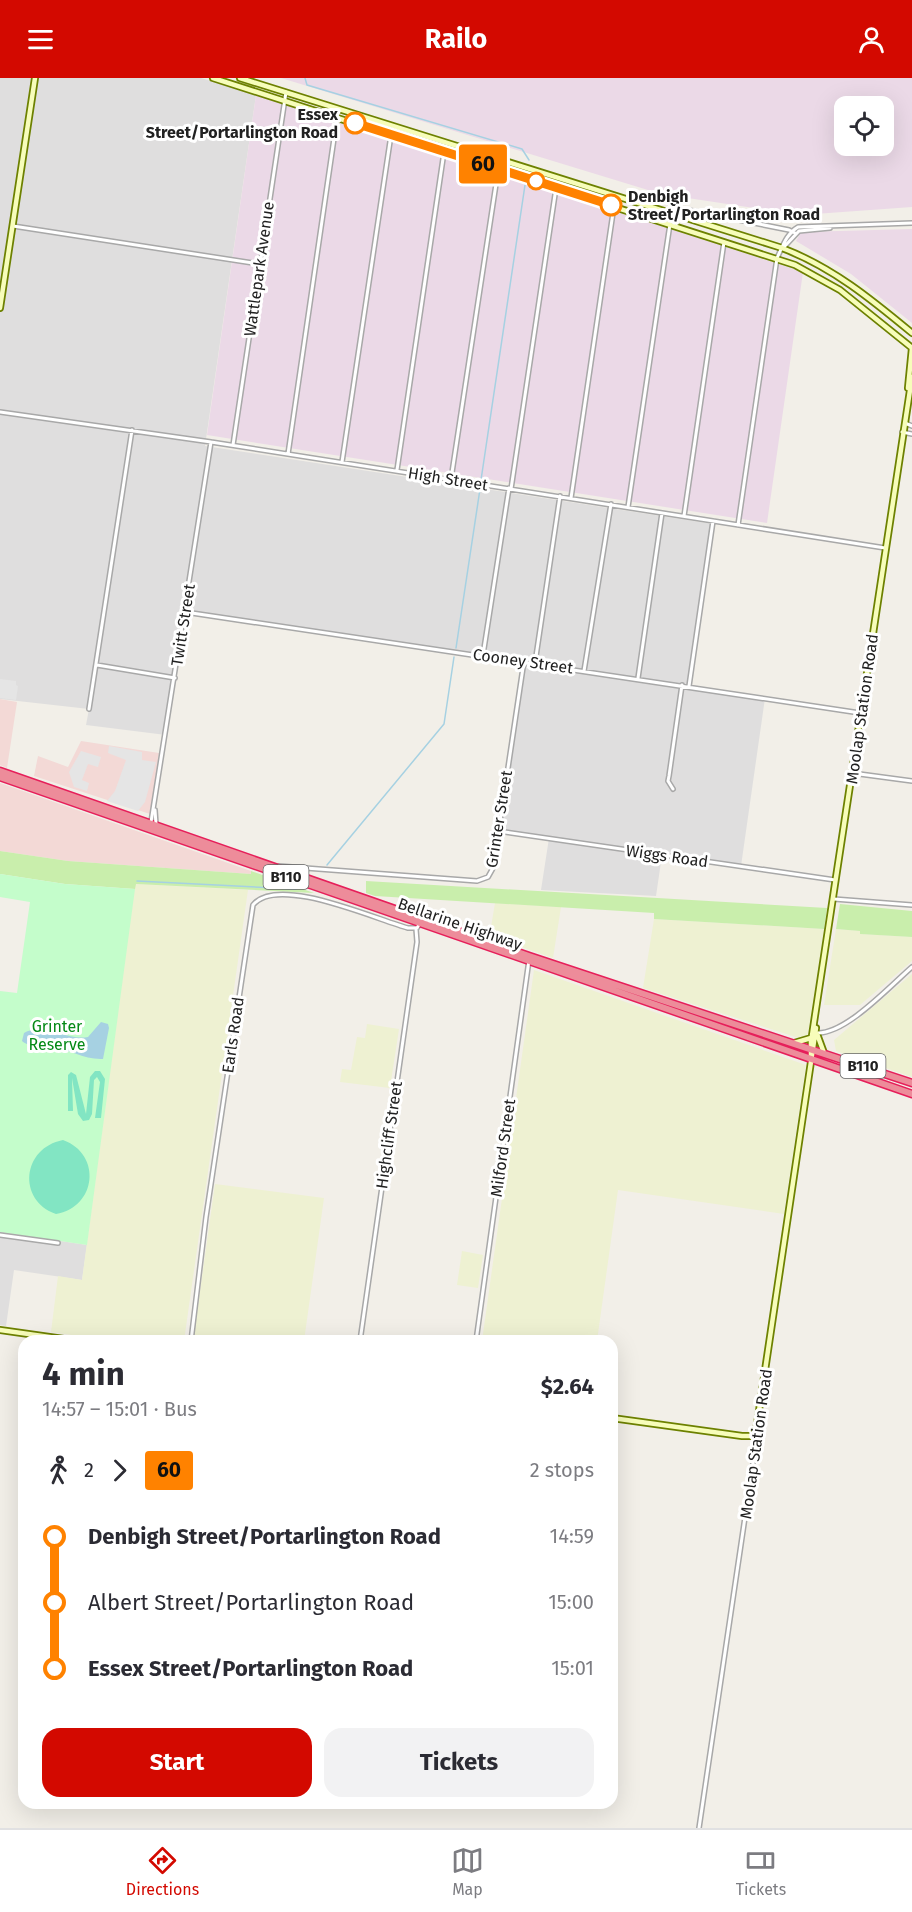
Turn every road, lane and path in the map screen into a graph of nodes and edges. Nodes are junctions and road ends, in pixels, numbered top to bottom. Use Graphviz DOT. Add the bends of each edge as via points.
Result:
graph roads {
  1 [pos="35,78"];
  2 [pos="213,78"];
  3 [pos="240,78"];
  4 [pos="286,92"];
  5 [pos="284,100"];
  6 [pos="337,118"];
  7 [pos="391,135"];
  8 [pos="444,152"];
  9 [pos="500,158"];
  10 [pos="497,169"];
  11 [pos="556,187"];
  12 [pos="614,206"];
  13 [pos="673,213"];
  14 [pos="912,223"];
  15 [pos="670,224"];
  16 [pos="13,226"];
  17 [pos="793,232"];
  18 [pos="724,241"];
  19 [pos="782,248"];
  20 [pos="777,258"];
  21 [pos="259,264"];
  22 [pos="0,308"];
  23 [pos="898,322"];
  24 [pos="912,327"];
  25 [pos="912,333"];
  26 [pos="912,348"];
  27 [pos="912,377"];
  28 [pos="907,399"];
  29 [pos="0,410"];
  30 [pos="904,422"];
  31 [pos="912,426"];
  32 [pos="132,430"];
  33 [pos="902,432"];
  34 [pos="912,434"];
  35 [pos="211,442"];
  36 [pos="233,445"];
  37 [pos="288,454"];
  38 [pos="342,462"];
  39 [pos="397,471"];
  40 [pos="452,479"];
  41 [pos="510,488"];
  42 [pos="560,496"];
  43 [pos="571,498"];
  44 [pos="611,504"];
  45 [pos="628,507"];
  46 [pos="662,513"];
  47 [pos="684,516"];
  48 [pos="713,521"];
  49 [pos="738,525"];
  50 [pos="885,548"];
  51 [pos="185,612"];
  52 [pos="483,655"];
  53 [pos="524,661"];
  54 [pos="535,663"];
  55 [pos="97,665"];
  56 [pos="584,670"];
  57 [pos="175,678"];
  58 [pos="638,678"];
  59 [pos="682,685"];
  60 [pos="689,686"];
  61 [pos="89,709"];
  62 [pos="861,713"];
  63 [pos="0,771"];
  64 [pos="852,773"];
  65 [pos="0,777"];
  66 [pos="912,781"];
  67 [pos="673,789"];
  68 [pos="153,826"];
  69 [pos="498,831"];
  70 [pos="274,866"];
  71 [pos="317,870"];
  72 [pos="302,876"];
  73 [pos="289,878"];
  74 [pos="837,880"];
  75 [pos="834,899"];
  76 [pos="912,905"];
  77 [pos="419,923"];
  78 [pos="529,959"];
  79 [pos="912,967"];
  80 [pos="815,1033"];
  81 [pos="791,1043"];
  82 [pos="812,1050"];
  83 [pos="824,1053"];
  84 [pos="811,1059"];
  85 [pos="912,1083"];
  86 [pos="912,1094"];
  87 [pos="0,1235"];
  88 [pos="58,1244"];
  89 [pos="0,1330"];
  90 [pos="35,1335"];
  91 [pos="192,1335"];
  92 [pos="361,1335"];
  93 [pos="477,1335"];
  94 [pos="618,1419"];
  95 [pos="754,1434"];
  96 [pos="699,1828"];
  1 -- 16 [label="street"];
  2 -- 5 [label="street"];
  3 -- 4 [label="street"];
  4 -- 5 [label="street, Wattlepark Avenue"];
  4 -- 9 [label="street"];
  5 -- 6 [label="street"];
  5 -- 21 [label="street, Wattlepark Avenue"];
  6 -- 7 [label="street"];
  6 -- 37 [label="street"];
  7 -- 8 [label="street"];
  7 -- 38 [label="street"];
  8 -- 10 [label="street"];
  8 -- 39 [label="street"];
  9 -- 10 [label="street"];
  9 -- 13 [label="street"];
  10 -- 11 [label="street"];
  10 -- 40 [label="street"];
  11 -- 12 [label="street"];
  11 -- 41 [label="street"];
  12 -- 15 [label="street"];
  12 -- 43 [label="street"];
  13 -- 17 [label="street" via="688,210"];
  13 -- 19 [label="street"];
  14 -- 17 [label="street"];
  15 -- 18 [label="street"];
  15 -- 45 [label="street"];
  16 -- 21 [label="street"];
  16 -- 22 [label="street"];
  17 -- 19 [label="street"];
  18 -- 20 [label="street"];
  18 -- 47 [label="street"];
  19 -- 20 [label="street"];
  19 -- 23 [label="street" via="838,275"];
  20 -- 26 [label="street" via="840,290"];
  20 -- 49 [label="street"];
  21 -- 36 [label="street, Wattlepark Avenue"];
  23 -- 24 [label="street"];
  23 -- 25 [label="street"];
  26 -- 28 [label="street, Moolap Station Road"];
  27 -- 28 [label="street, Moolap Station Road"];
  28 -- 30 [label="street, Moolap Station Road"];
  29 -- 32 [label="street, High Street"];
  30 -- 31 [label="street"];
  30 -- 33 [label="street, Moolap Station Road"];
  32 -- 35 [label="street, High Street"];
  32 -- 55 [label="street"];
  33 -- 34 [label="street"];
  33 -- 50 [label="street, Moolap Station Road"];
  35 -- 36 [label="street, High Street"];
  35 -- 51 [label="street, Twitt Street"];
  36 -- 37 [label="street, High Street"];
  37 -- 38 [label="street, High Street"];
  38 -- 39 [label="street, High Street"];
  39 -- 40 [label="street, High Street"];
  40 -- 41 [label="street, High Street"];
  41 -- 42 [label="street, High Street"];
  41 -- 52 [label="street"];
  42 -- 43 [label="street, High Street"];
  42 -- 54 [label="street"];
  43 -- 44 [label="street, High Street"];
  44 -- 45 [label="street, High Street"];
  44 -- 56 [label="street"];
  45 -- 46 [label="street, High Street"];
  46 -- 47 [label="street, High Street"];
  46 -- 58 [label="street"];
  47 -- 48 [label="street, High Street"];
  48 -- 49 [label="street, High Street"];
  48 -- 60 [label="street"];
  49 -- 50 [label="street, High Street"];
  50 -- 62 [label="street, Moolap Station Road"];
  51 -- 52 [label="street, Cooney Street"];
  51 -- 57 [label="street, Twitt Street"];
  52 -- 53 [label="street, Cooney Street"];
  53 -- 54 [label="street, Cooney Street"];
  53 -- 69 [label="street, Grinter Street"];
  54 -- 56 [label="street, Cooney Street"];
  55 -- 57 [label="street"];
  55 -- 61 [label="street"];
  56 -- 58 [label="street, Cooney Street"];
  57 -- 68 [label="street, Twitt Street"];
  58 -- 59 [label="street, Cooney Street"];
  59 -- 60 [label="street, Cooney Street"];
  59 -- 67 [label="street" via="668,782"];
  60 -- 62 [label="street, Cooney Street"];
  62 -- 64 [label="street, Moolap Station Road"];
  63 -- 68 [label="highway, Bellarine Highway / B110"];
  64 -- 66 [label="street"];
  64 -- 74 [label="street, Moolap Station Road"];
  65 -- 68 [label="highway, Bellarine Highway / B110"];
  68 -- 70 [label="highway, Bellarine Highway / B110"];
  68 -- 73 [label="highway, Bellarine Highway / B110"];
  69 -- 71 [label="street, Grinter Street" via="492,872 482,881"];
  69 -- 74 [label="street, Wiggs Road"];
  70 -- 71 [label="street, Grinter Street"];
  70 -- 72 [label="highway, Bellarine Highway / B110"];
  71 -- 72 [label="street, Grinter Street"];
  72 -- 73 [label="highway"];
  72 -- 77 [label="highway, Bellarine Highway / B110"];
  73 -- 77 [label="highway, Bellarine Highway / B110"];
  74 -- 75 [label="street, Moolap Station Road"];
  75 -- 76 [label="street"];
  75 -- 80 [label="street, Moolap Station Road"];
  77 -- 78 [label="highway, Bellarine Highway / B110"];
  77 -- 91 [label="street, Earls Road" via="315,899 273,895 261,897 253,905"];
  77 -- 92 [label="street, Highcliff Street"];
  78 -- 81 [label="highway, Bellarine Highway / B110"];
  78 -- 84 [label="highway, Bellarine Highway / B110"];
  78 -- 93 [label="street, Milford Street"];
  79 -- 80 [label="street" via="853,1017 832,1031"];
  80 -- 81 [label="street" via="807,1041"];
  80 -- 82 [label="street, Moolap Station Road"];
  80 -- 83 [label="street"];
  81 -- 82 [label="highway, Bellarine Highway / B110"];
  82 -- 83 [label="highway, Bellarine Highway / B110"];
  82 -- 84 [label="street, Moolap Station Road"];
  83 -- 85 [label="highway, Bellarine Highway / B110"];
  84 -- 86 [label="highway, Bellarine Highway / B110"];
  84 -- 95 [label="street, Moolap Station Road" via="759,1423"];
  87 -- 88 [label="street"];
  89 -- 90 [label="street"];
  94 -- 95 [label="street" via="742,1436"];
  95 -- 96 [label="street, Moolap Station Road" via="756,1443"];
}
